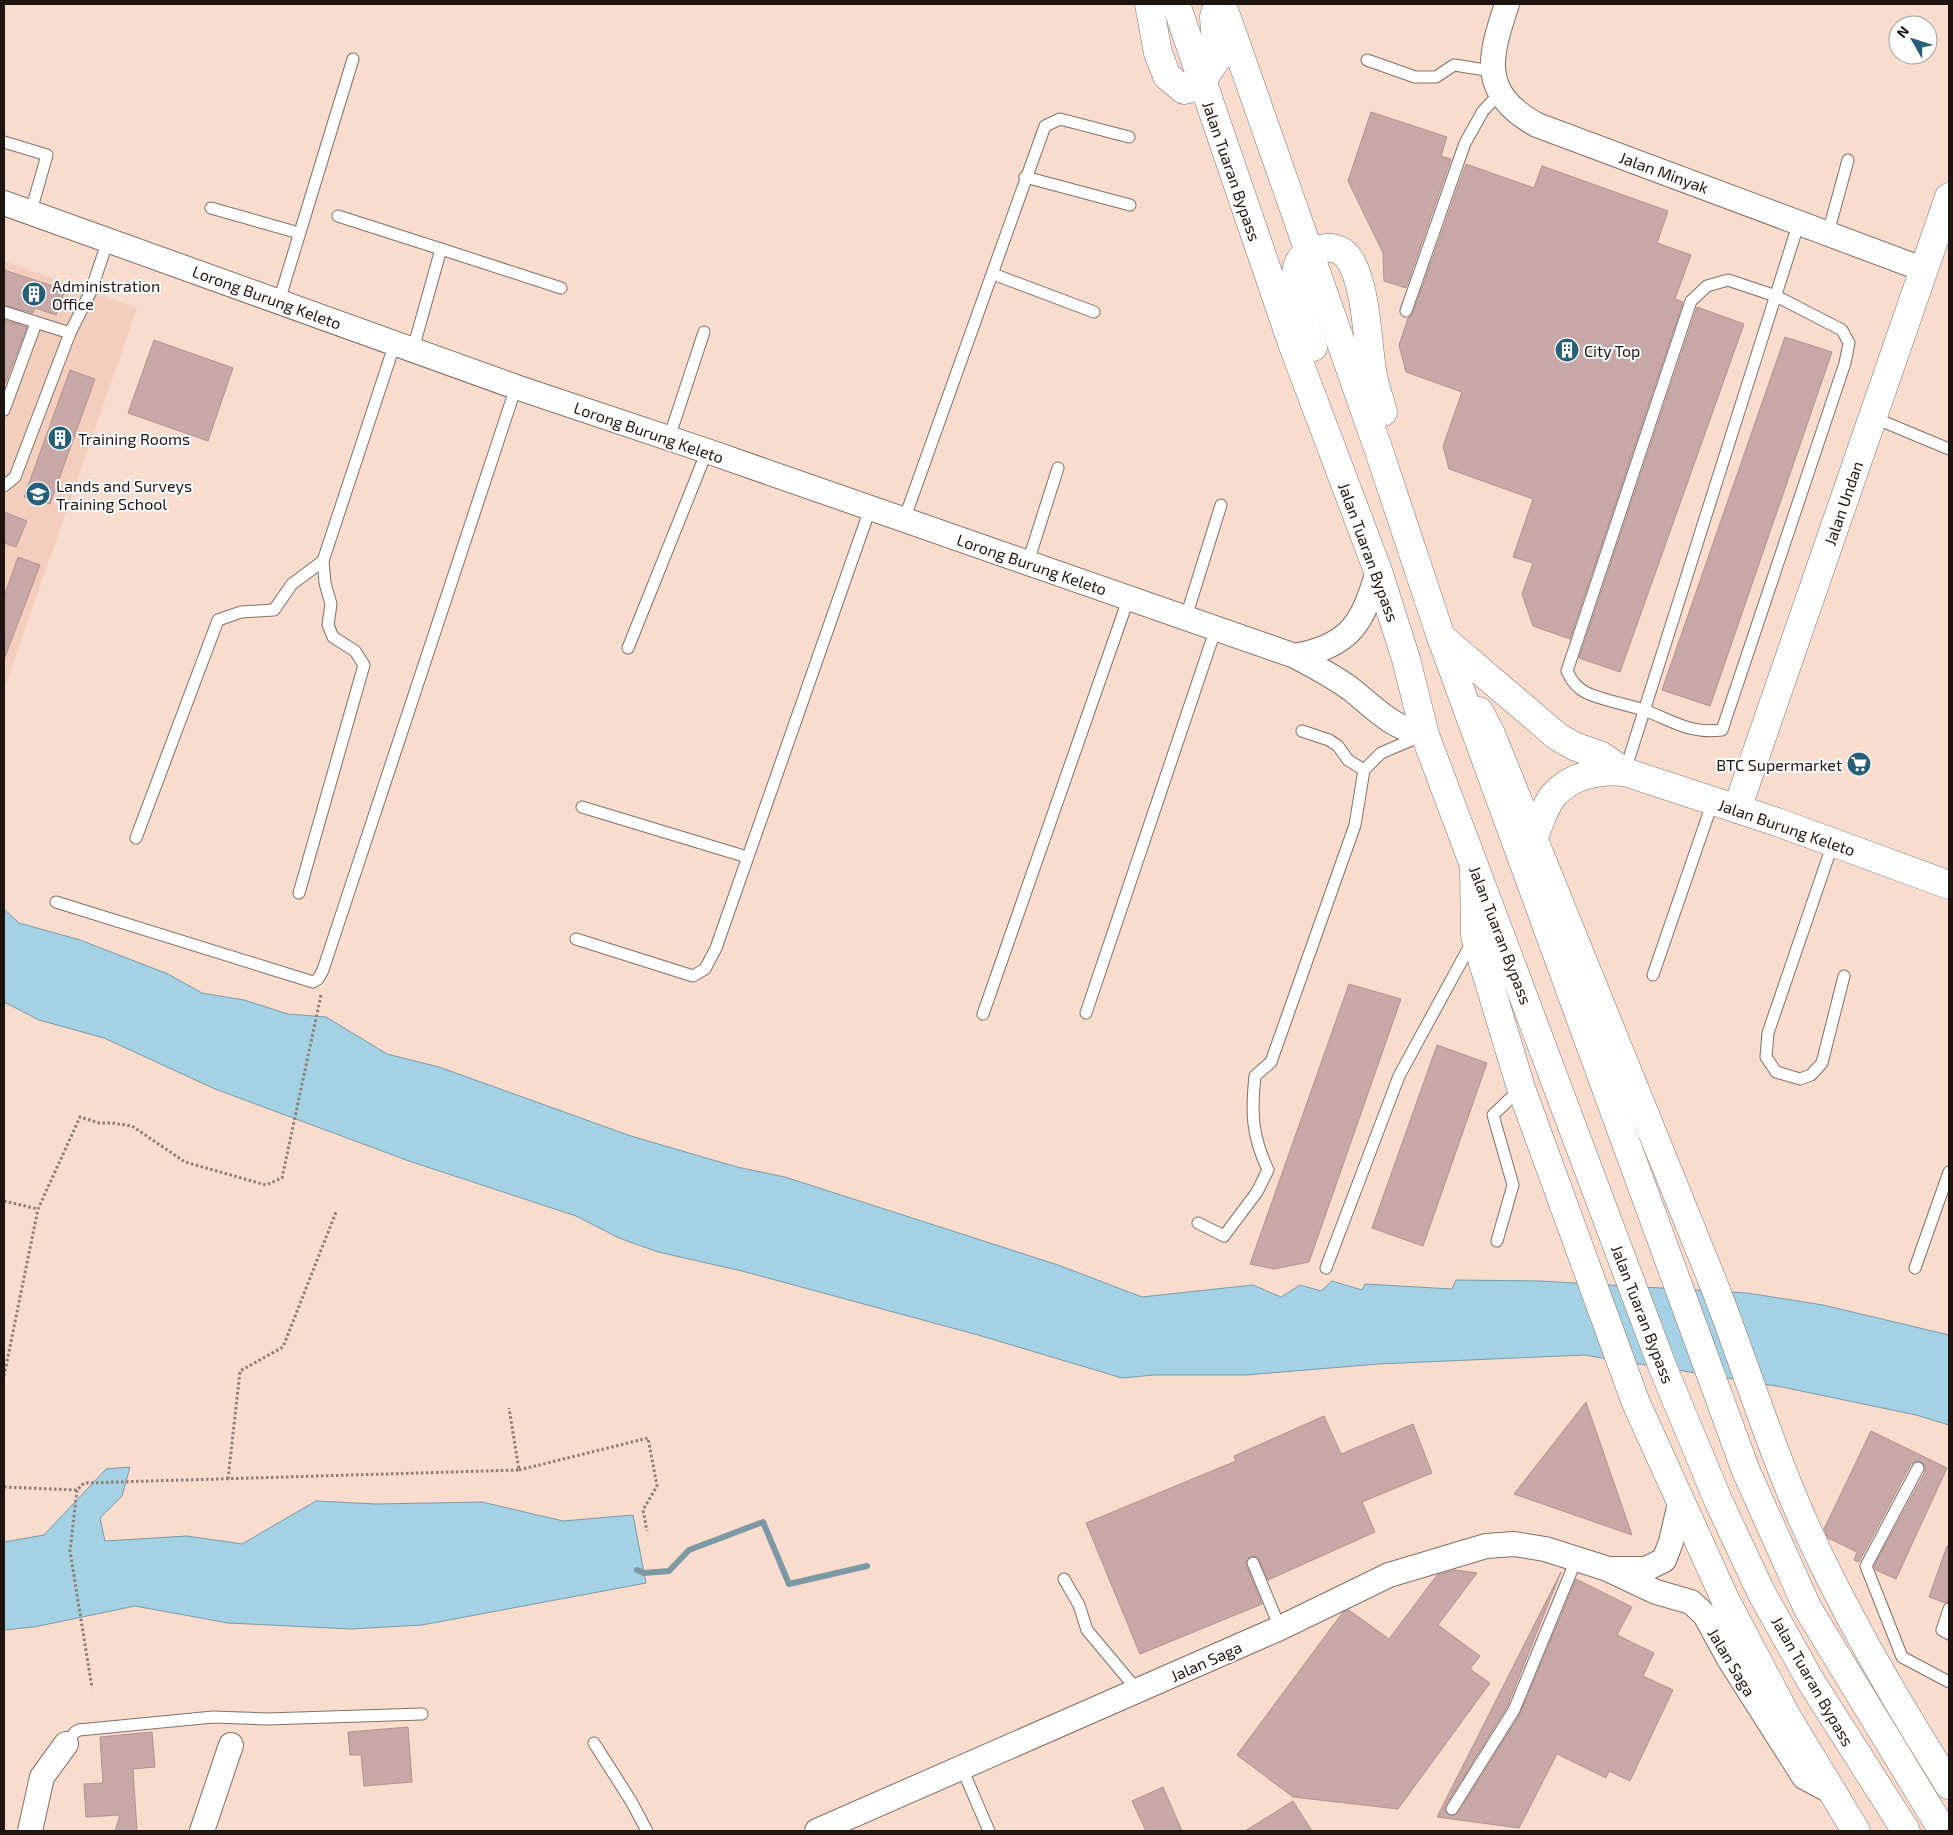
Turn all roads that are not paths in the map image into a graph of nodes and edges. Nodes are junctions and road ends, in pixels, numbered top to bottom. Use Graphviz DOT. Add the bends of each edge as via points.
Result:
graph roads {
  1 [pos="1149,4"];
  2 [pos="1176,4"];
  3 [pos="1217,4"];
  4 [pos="1222,4"];
  5 [pos="1503,5"];
  6 [pos="353,59"];
  7 [pos="1367,60"];
  8 [pos="1202,82"];
  9 [pos="1497,82"];
  10 [pos="1129,137"];
  11 [pos="4,142"];
  12 [pos="1848,160"];
  13 [pos="1025,177"];
  14 [pos="1949,197"];
  15 [pos="4,203"];
  16 [pos="1130,205"];
  17 [pos="211,208"];
  18 [pos="31,211"];
  19 [pos="338,216"];
  20 [pos="1799,222"];
  21 [pos="299,233"];
  22 [pos="1828,233"];
  23 [pos="108,240"];
  24 [pos="441,249"];
  25 [pos="1308,253"];
  26 [pos="1925,270"];
  27 [pos="993,274"];
  28 [pos="561,288"];
  29 [pos="1776,296"];
  30 [pos="279,301"];
  31 [pos="1406,311"];
  32 [pos="4,312"];
  33 [pos="1094,312"];
  34 [pos="36,323"];
  35 [pos="704,332"];
  36 [pos="70,334"];
  37 [pos="404,346"];
  38 [pos="516,387"];
  39 [pos="4,410"];
  40 [pos="1872,417"];
  41 [pos="669,438"];
  42 [pos="1949,449"];
  43 [pos="707,451"];
  44 [pos="1379,451"];
  45 [pos="1058,468"];
  46 [pos="4,486"];
  47 [pos="1221,505"];
  48 [pos="870,509"];
  49 [pos="904,520"];
  50 [pos="323,561"];
  51 [pos="1028,562"];
  52 [pos="1378,571"];
  53 [pos="1129,597"];
  54 [pos="1186,617"];
  55 [pos="1216,628"];
  56 [pos="1440,636"];
  57 [pos="628,648"];
  58 [pos="1295,656"];
  59 [pos="1644,710"];
  60 [pos="1302,731"];
  61 [pos="1425,735"];
  62 [pos="1364,770"];
  63 [pos="1625,772"];
  64 [pos="1725,805"];
  65 [pos="582,807"];
  66 [pos="136,838"];
  67 [pos="1533,839"];
  68 [pos="1833,843"];
  69 [pos="747,857"];
  70 [pos="1474,864"];
  71 [pos="1949,885"];
  72 [pos="299,893"];
  73 [pos="56,902"];
  74 [pos="1475,936"];
  75 [pos="576,939"];
  76 [pos="1653,975"];
  77 [pos="1844,976"];
  78 [pos="1086,1013"];
  79 [pos="983,1014"];
  80 [pos="1521,1088"];
  81 [pos="1949,1172"];
  82 [pos="1198,1223"];
  83 [pos="1496,1241"];
  84 [pos="1326,1268"];
  85 [pos="1915,1268"];
  86 [pos="1918,1468"];
  87 [pos="1680,1503"];
  88 [pos="1576,1560"];
  89 [pos="1253,1563"];
  90 [pos="1605,1568"];
  91 [pos="1064,1579"];
  92 [pos="1949,1610"];
  93 [pos="1280,1628"];
  94 [pos="1949,1634"];
  95 [pos="1949,1682"];
  96 [pos="1138,1691"];
  97 [pos="422,1714"];
  98 [pos="594,1743"];
  99 [pos="66,1744"];
  100 [pos="231,1745"];
  101 [pos="961,1766"];
  102 [pos="1949,1785"];
  103 [pos="1832,1792"];
  104 [pos="1452,1809"];
  105 [pos="30,1831"];
  106 [pos="202,1831"];
  107 [pos="647,1831"];
  108 [pos="817,1831"];
  109 [pos="989,1831"];
  110 [pos="1856,1831"];
  111 [pos="1906,1831"];
  112 [pos="1943,1831"];
  1 -- 8 [label="main road" via="1158,53 1168,76 1184,90"];
  2 -- 8 [label="main road, Jalan Tuaran Bypass"];
  3 -- 8 [label="main road" via="1214,17 1217,59"];
  4 -- 25 [label="main road, Jalan Tuaran Bypass"];
  5 -- 9 [label="street" via="1492,50"];
  6 -- 21 [label="lane"];
  7 -- 9 [label="lane" via="1414,77 1436,77 1454,65"];
  8 -- 52 [label="main road, Jalan Tuaran Bypass" via="1293,346"];
  9 -- 20 [label="street, Jalan Minyak" via="1508,106 1537,125"];
  9 -- 31 [label="lane" via="1466,143"];
  10 -- 13 [label="lane" via="1060,119 1045,126"];
  11 -- 18 [label="lane" via="47,155"];
  12 -- 22 [label="lane"];
  13 -- 16 [label="lane"];
  13 -- 27 [label="lane"];
  14 -- 26 [label="main road, Jalan Undan"];
  15 -- 18 [label="street, Lorong Burung Keleto"];
  17 -- 21 [label="lane"];
  18 -- 23 [label="street, Lorong Burung Keleto"];
  19 -- 24 [label="lane"];
  20 -- 22 [label="street, Jalan Minyak"];
  20 -- 29 [label="lane"];
  21 -- 30 [label="lane"];
  22 -- 26 [label="street, Jalan Minyak"];
  23 -- 30 [label="street, Lorong Burung Keleto"];
  23 -- 36 [label="lane" via="91,291"];
  24 -- 28 [label="lane"];
  24 -- 37 [label="lane"];
  25 -- 44 [label="main road, Jalan Tuaran Bypass"];
  25 -- 44 [label="main road" via="1328,247 1340,250 1355,270 1373,378 1385,416"];
  25 -- 52 [label="main road" via="1299,262 1299,304 1376,528"];
  26 -- 40 [label="main road, Jalan Undan"];
  27 -- 33 [label="lane"];
  27 -- 49 [label="lane"];
  29 -- 59 [label="lane"];
  29 -- 59 [label="lane" via="1728,280 1707,286 1691,301 1566,671 1572,682 1586,693"];
  29 -- 59 [label="lane" via="1842,330 1849,342 1845,362 1722,730 1705,732 1676,725"];
  30 -- 37 [label="street, Lorong Burung Keleto"];
  32 -- 34 [label="lane"];
  34 -- 36 [label="lane"];
  34 -- 39 [label="lane"];
  35 -- 41 [label="lane"];
  36 -- 46 [label="lane" via="15,477"];
  37 -- 38 [label="street, Lorong Burung Keleto"];
  37 -- 50 [label="lane"];
  38 -- 41 [label="street, Lorong Burung Keleto"];
  38 -- 73 [label="lane" via="318,979 313,982"];
  40 -- 42 [label="lane"];
  40 -- 64 [label="main road, Jalan Undan"];
  41 -- 43 [label="street, Lorong Burung Keleto"];
  43 -- 48 [label="street, Lorong Burung Keleto"];
  43 -- 57 [label="lane"];
  44 -- 56 [label="main road, Jalan Tuaran Bypass"];
  45 -- 51 [label="lane"];
  47 -- 54 [label="lane"];
  48 -- 49 [label="street, Lorong Burung Keleto"];
  48 -- 69 [label="lane"];
  49 -- 51 [label="street, Lorong Burung Keleto"];
  50 -- 66 [label="lane" via="292,584 274,610 241,612 218,620"];
  50 -- 72 [label="lane" via="331,604 328,625 333,637 355,651 364,665"];
  51 -- 53 [label="street, Lorong Burung Keleto"];
  52 -- 58 [label="street" via="1360,618 1339,642 1320,652"];
  52 -- 61 [label="main road, Jalan Tuaran Bypass" via="1406,659"];
  53 -- 54 [label="street, Lorong Burung Keleto"];
  53 -- 79 [label="lane"];
  54 -- 55 [label="street, Lorong Burung Keleto"];
  55 -- 58 [label="street, Lorong Burung Keleto"];
  55 -- 78 [label="lane"];
  56 -- 63 [label="main road, Jalan Burung Keleto" via="1558,737 1600,755"];
  56 -- 67 [label="main road" via="1491,734"];
  56 -- 112 [label="main road, Jalan Tuaran Bypass" via="1746,1471 1808,1609"];
  58 -- 61 [label="street, Lorong Burung Keleto" via="1352,690 1405,730"];
  59 -- 63 [label="lane"];
  60 -- 62 [label="lane" via="1329,740 1348,760"];
  61 -- 62 [label="lane" via="1381,753"];
  61 -- 70 [label="main road, Jalan Tuaran Bypass"];
  62 -- 82 [label="lane" via="1355,825 1271,1062 1255,1076 1251,1113 1259,1152 1268,1170 1257,1192 1224,1236"];
  63 -- 64 [label="main road, Jalan Burung Keleto"];
  63 -- 67 [label="main road, Jalan Burung Keleto" via="1604,771 1564,786 1552,798"];
  64 -- 68 [label="main road, Jalan Burung Keleto"];
  64 -- 76 [label="lane"];
  65 -- 69 [label="lane"];
  67 -- 102 [label="main road" via="1714,1285 1756,1407 1799,1511 1852,1622 1893,1696"];
  68 -- 71 [label="main road, Jalan Burung Keleto"];
  68 -- 77 [label="lane" via="1768,1033 1766,1056 1776,1072 1800,1079 1811,1075 1822,1063"];
  69 -- 75 [label="lane" via="716,948 705,969 693,976"];
  70 -- 74 [label="main road"];
  70 -- 111 [label="main road, Jalan Tuaran Bypass" via="1663,1368 1718,1500 1760,1592 1810,1680"];
  74 -- 80 [label="main road"];
  74 -- 84 [label="lane" via="1399,1076"];
  80 -- 83 [label="lane" via="1493,1115 1513,1185"];
  80 -- 87 [label="main road" via="1636,1403"];
  81 -- 85 [label="lane"];
  86 -- 95 [label="lane" via="1866,1566 1902,1657"];
  87 -- 90 [label="street, Jalan Saga" via="1664,1560 1646,1569"];
  87 -- 103 [label="main road" via="1725,1599 1787,1717"];
  88 -- 90 [label="street, Jalan Saga"];
  88 -- 93 [label="street, Jalan Saga" via="1528,1546 1486,1546 1389,1575"];
  88 -- 104 [label="lane" via="1514,1710"];
  89 -- 93 [label="lane"];
  90 -- 103 [label="street, Jalan Saga" via="1656,1592 1691,1602 1705,1615 1804,1777"];
  91 -- 96 [label="lane" via="1080,1605 1087,1630"];
  92 -- 94 [label="lane" via="1942,1630"];
  93 -- 96 [label="street, Jalan Saga"];
  96 -- 101 [label="street, Jalan Saga" via="1003,1751"];
  97 -- 99 [label="lane" via="267,1719 213,1717 79,1730"];
  98 -- 107 [label="lane"];
  99 -- 105 [label="street" via="42,1777"];
  100 -- 106 [label="street"];
  101 -- 108 [label="street, Jalan Saga"];
  101 -- 109 [label="lane"];
  103 -- 110 [label="main road"];
}
